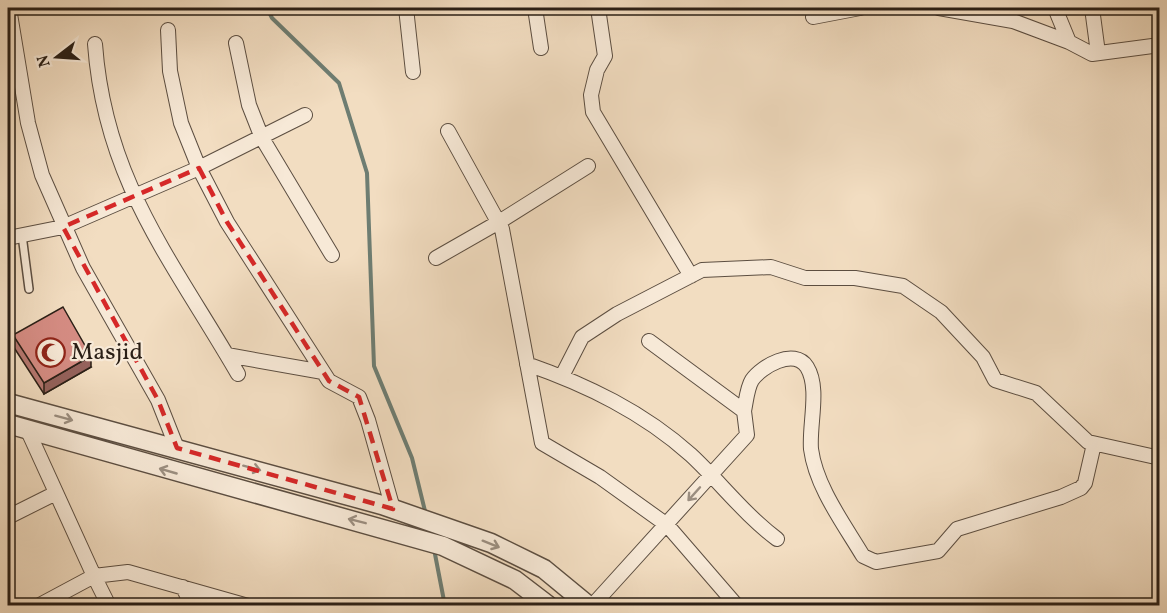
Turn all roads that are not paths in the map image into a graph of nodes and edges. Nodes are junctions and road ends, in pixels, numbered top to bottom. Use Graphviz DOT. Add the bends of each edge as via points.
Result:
graph roads {
  1 [pos="9,8"];
  2 [pos="405,8"];
  3 [pos="536,8"];
  4 [pos="598,8"];
  5 [pos="860,8"];
  6 [pos="939,8"];
  7 [pos="1055,8"];
  8 [pos="1092,8"];
  9 [pos="813,17"];
  10 [pos="168,30"];
  11 [pos="1068,42"];
  12 [pos="236,43"];
  13 [pos="95,44"];
  14 [pos="1160,45"];
  15 [pos="541,48"];
  16 [pos="1098,53"];
  17 [pos="413,72"];
  18 [pos="305,115"];
  19 [pos="448,131"];
  20 [pos="262,138"];
  21 [pos="588,166"];
  22 [pos="199,168"];
  23 [pos="133,196"];
  24 [pos="499,222"];
  25 [pos="63,227"];
  26 [pos="22,235"];
  27 [pos="8,238"];
  28 [pos="332,255"];
  29 [pos="436,258"];
  30 [pos="690,276"];
  31 [pos="29,289"];
  32 [pos="649,341"];
  33 [pos="227,355"];
  34 [pos="527,364"];
  35 [pos="323,372"];
  36 [pos="238,374"];
  37 [pos="561,376"];
  38 [pos="8,403"];
  39 [pos="744,411"];
  40 [pos="8,424"];
  41 [pos="28,431"];
  42 [pos="1094,444"];
  43 [pos="177,448"];
  44 [pos="1160,458"];
  45 [pos="283,476"];
  46 [pos="711,476"];
  47 [pos="56,493"];
  48 [pos="275,501"];
  49 [pos="399,511"];
  50 [pos="8,517"];
  51 [pos="667,525"];
  52 [pos="777,539"];
  53 [pos="94,576"];
  54 [pos="183,587"];
  55 [pos="38,606"];
  56 [pos="109,606"];
  57 [pos="192,606"];
  58 [pos="248,606"];
  59 [pos="549,606"];
  60 [pos="590,606"];
  61 [pos="737,606"];
  1 -- 25 [label="street" via="28,123 42,175"];
  2 -- 17 [label="street"];
  3 -- 15 [label="street"];
  4 -- 30 [label="street" via="605,56 591,95 593,112"];
  5 -- 9 [label="street"];
  6 -- 11 [label="street" via="1013,21"];
  7 -- 11 [label="street"];
  8 -- 16 [label="street"];
  10 -- 22 [label="street" via="170,71 179,112"];
  11 -- 16 [label="street" via="1092,54"];
  12 -- 20 [label="street" via="249,105"];
  13 -- 23 [label="street" via="98,84 113,143"];
  14 -- 16 [label="street"];
  18 -- 20 [label="street"];
  19 -- 24 [label="street"];
  20 -- 22 [label="street"];
  20 -- 28 [label="street"];
  21 -- 24 [label="street"];
  22 -- 23 [label="street"];
  22 -- 35 [label="street" via="227,222"];
  23 -- 25 [label="street"];
  23 -- 33 [label="street"];
  24 -- 29 [label="street"];
  24 -- 34 [label="street"];
  25 -- 26 [label="street"];
  25 -- 43 [label="street" via="158,400"];
  26 -- 27 [label="street"];
  26 -- 31 [label="lane"];
  30 -- 37 [label="street" via="582,337"];
  30 -- 42 [label="street" via="702,270 771,267 805,278 855,278 903,286 941,312 983,357 995,380 1036,393 1082,438"];
  32 -- 39 [label="street"];
  33 -- 35 [label="street"];
  33 -- 36 [label="street"];
  34 -- 37 [label="street"];
  34 -- 51 [label="street" via="542,443 600,477"];
  35 -- 49 [label="street" via="329,381 358,397"];
  37 -- 46 [label="street" via="654,425"];
  38 -- 43 [label="street, one-way"];
  39 -- 42 [label="street" via="750,383 759,371 789,358 802,361 812,382 811,448 817,474 863,556 876,562 938,551 957,529 1081,488"];
  39 -- 46 [label="street" via="747,435"];
  40 -- 41 [label="street"];
  41 -- 47 [label="street"];
  48 -- 41 [label="street, one-way"];
  42 -- 44 [label="street"];
  43 -- 45 [label="street, one-way"];
  45 -- 48 [label="street"];
  45 -- 49 [label="street"];
  46 -- 51 [label="street, one-way"];
  46 -- 52 [label="street"];
  47 -- 50 [label="street"];
  47 -- 53 [label="street"];
  59 -- 48 [label="street, one-way" via="506,576 441,546"];
  49 -- 60 [label="street, one-way" via="491,543 544,569"];
  51 -- 60 [label="street"];
  51 -- 61 [label="street"];
  53 -- 54 [label="street" via="128,572"];
  53 -- 55 [label="street"];
  53 -- 56 [label="street"];
  54 -- 57 [label="street"];
  54 -- 58 [label="street"];
}
